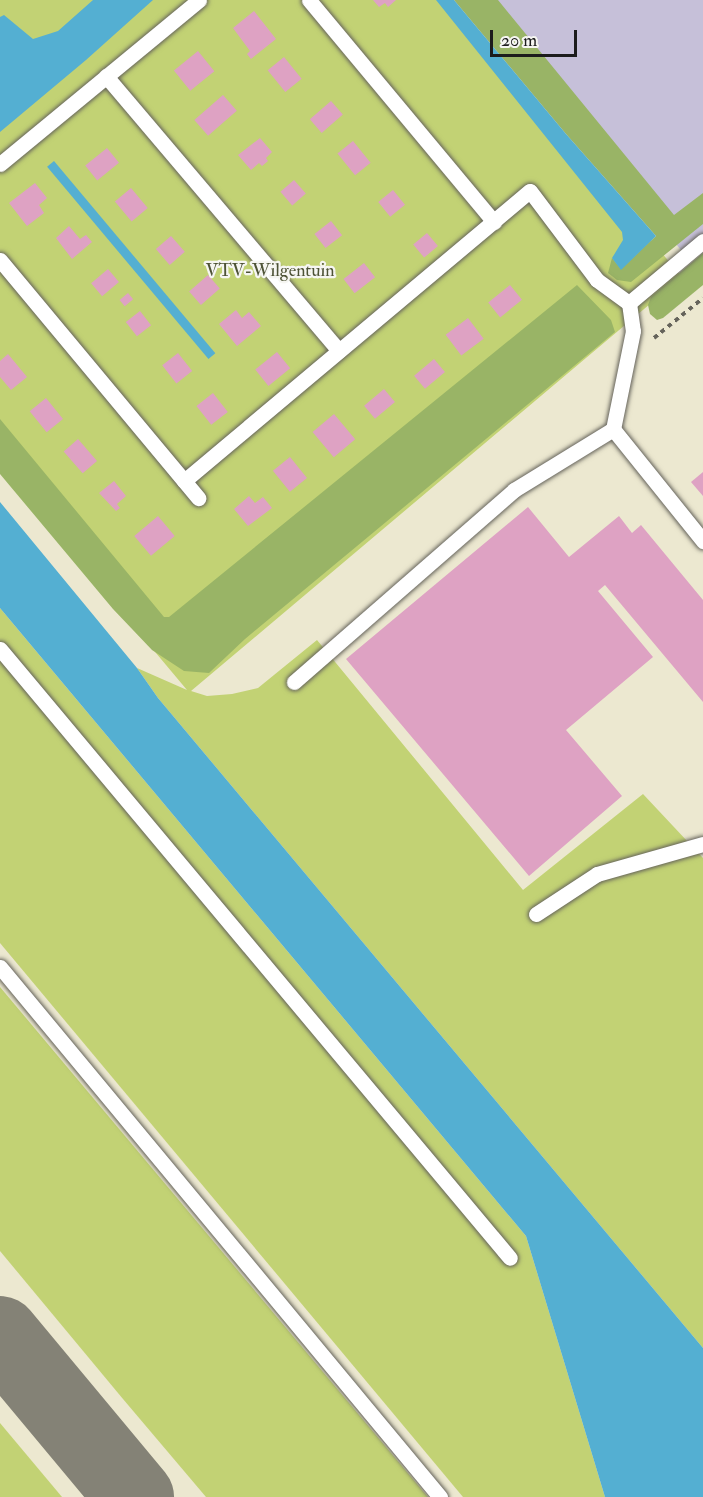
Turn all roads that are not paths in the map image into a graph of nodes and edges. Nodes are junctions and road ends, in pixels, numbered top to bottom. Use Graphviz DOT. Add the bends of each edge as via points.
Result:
graph roads {
  1 [pos="200,0"];
  2 [pos="309,0"];
  3 [pos="106,76"];
  4 [pos="0,164"];
  5 [pos="494,222"];
  6 [pos="703,241"];
  7 [pos="0,260"];
  8 [pos="629,303"];
  9 [pos="339,351"];
  10 [pos="613,429"];
  11 [pos="184,481"];
  12 [pos="198,498"];
  13 [pos="703,541"];
  14 [pos="0,649"];
  15 [pos="294,682"];
  16 [pos="703,844"];
  17 [pos="536,914"];
  18 [pos="0,967"];
  19 [pos="510,1258"];
  20 [pos="440,1497"];
  1 -- 3 [label="lane"];
  2 -- 5 [label="lane"];
  3 -- 4 [label="lane"];
  3 -- 9 [label="lane"];
  5 -- 8 [label="lane" via="530,191 597,280"];
  5 -- 9 [label="lane"];
  6 -- 8 [label="lane"];
  7 -- 11 [label="lane"];
  8 -- 10 [label="lane" via="633,331"];
  9 -- 11 [label="lane"];
  10 -- 13 [label="lane"];
  10 -- 15 [label="lane" via="514,490"];
  11 -- 12 [label="lane"];
  14 -- 19 [label="lane"];
  16 -- 17 [label="lane" via="597,874"];
  18 -- 20 [label="lane"];
}
